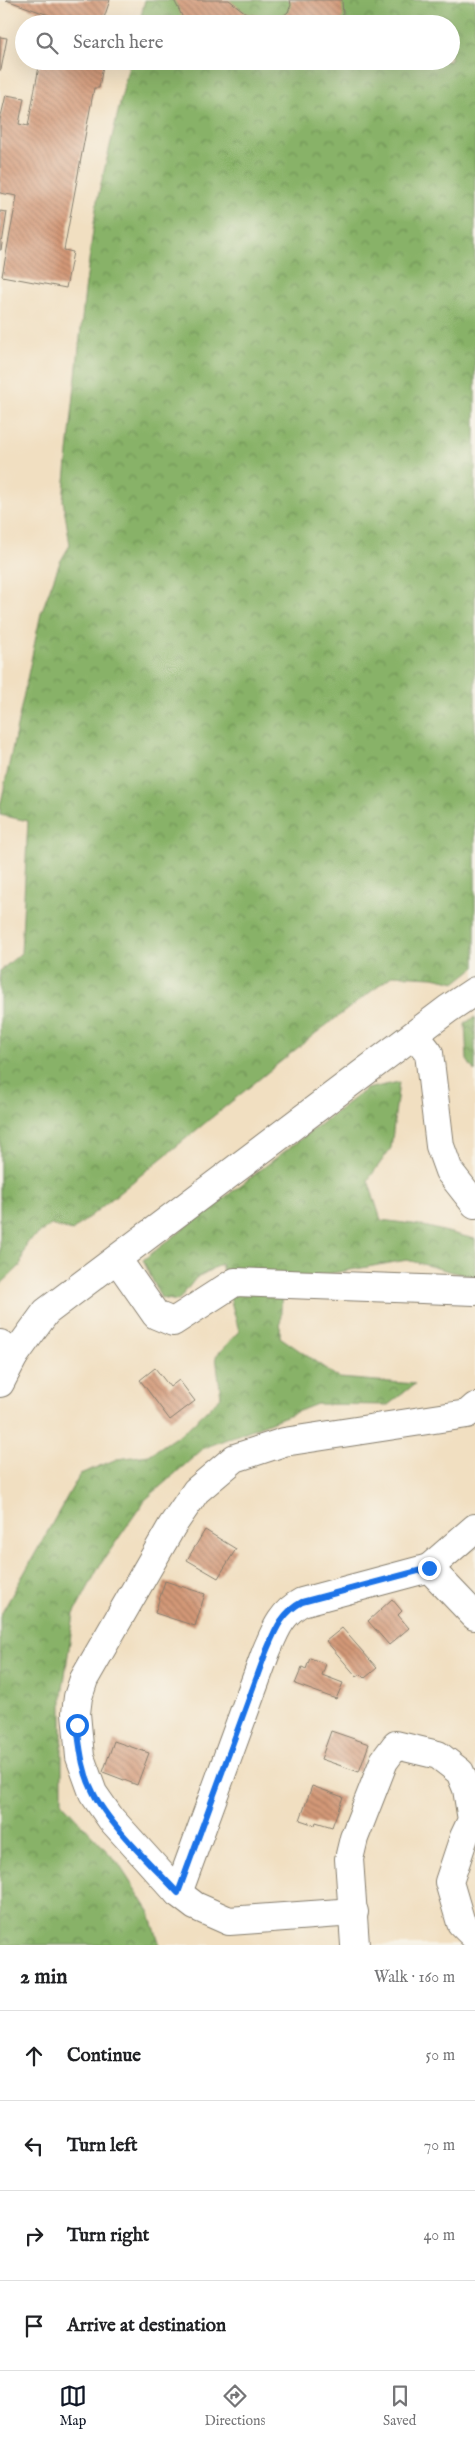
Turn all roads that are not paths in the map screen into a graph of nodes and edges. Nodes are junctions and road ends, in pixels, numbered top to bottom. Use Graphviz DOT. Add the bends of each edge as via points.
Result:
graph roads {
  1 [pos="475,992"];
  2 [pos="415,1035"];
  3 [pos="475,1204"];
  4 [pos="117,1259"];
  5 [pos="475,1291"];
  6 [pos="7,1350"];
  7 [pos="0,1383"];
  8 [pos="475,1407"];
  9 [pos="475,1528"];
  10 [pos="429,1568"];
  11 [pos="475,1616"];
  12 [pos="178,1893"];
  13 [pos="354,1912"];
  14 [pos="475,1936"];
  15 [pos="355,1945"];
  1 -- 2 [label="street"];
  2 -- 3 [label="street" via="428,1053 440,1146 450,1171"];
  2 -- 4 [label="street"];
  4 -- 5 [label="street" via="156,1315 172,1322 235,1282"];
  4 -- 6 [label="street" via="46,1312"];
  6 -- 7 [label="street"];
  8 -- 12 [label="street" via="467,1414 284,1442 235,1458 196,1491 172,1526 84,1679 76,1713 80,1757 93,1793 111,1819"];
  9 -- 10 [label="street"];
  10 -- 11 [label="street"];
  10 -- 12 [label="street" via="302,1602 280,1620"];
  12 -- 13 [label="street" via="195,1906 228,1921"];
  13 -- 14 [label="street" via="349,1859 354,1838 384,1761 396,1745 438,1755 460,1772 468,1789 472,1820 449,1882 461,1923"];
  13 -- 15 [label="street"];
}
